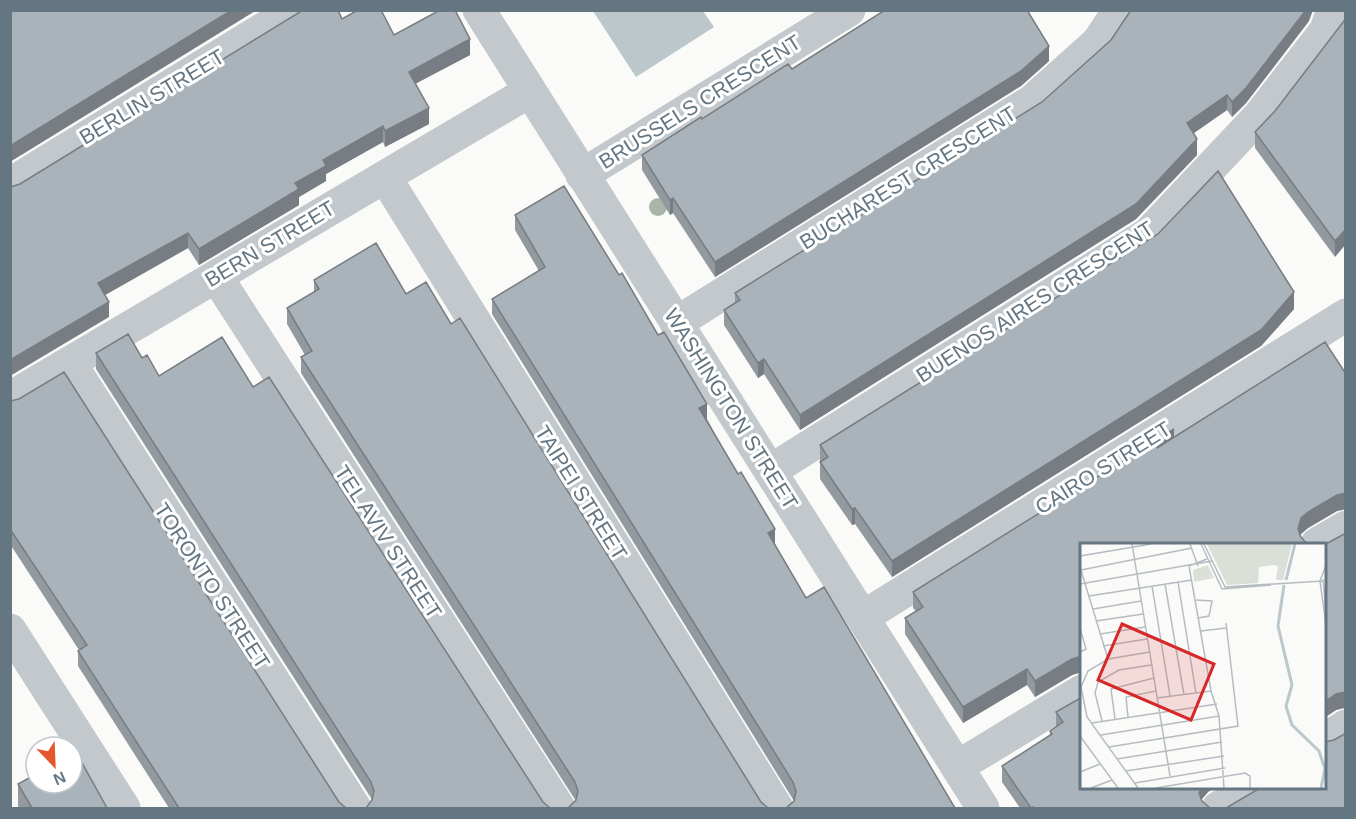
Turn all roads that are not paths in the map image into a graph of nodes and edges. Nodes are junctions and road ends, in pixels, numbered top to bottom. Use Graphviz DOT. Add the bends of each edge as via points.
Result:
graph roads {
  1 [pos="294,10"];
  2 [pos="479,10"];
  3 [pos="849,10"];
  4 [pos="1119,10"];
  5 [pos="1334,10"];
  6 [pos="530,91"];
  7 [pos="582,175"];
  8 [pos="385,177"];
  9 [pos="10,184"];
  10 [pos="216,276"];
  11 [pos="1345,318"];
  12 [pos="676,322"];
  13 [pos="70,363"];
  14 [pos="10,398"];
  15 [pos="770,471"];
  16 [pos="1346,527"];
  17 [pos="1319,543"];
  18 [pos="863,617"];
  19 [pos="10,630"];
  20 [pos="1080,692"];
  21 [pos="1346,726"];
  22 [pos="1326,739"];
  23 [pos="957,767"];
  24 [pos="1248,789"];
  25 [pos="124,808"];
  26 [pos="355,808"];
  27 [pos="559,808"];
  28 [pos="777,808"];
  29 [pos="983,808"];
  30 [pos="1218,808"];
  1 -- 9 [label="street, BERLIN STREET"];
  2 -- 6 [label="street, WASHINGTON STREET"];
  3 -- 7 [label="street, BRUSSELS CRESCENT"];
  4 -- 12 [label="street, BUCHAREST CRESCENT" via="1098,42 1032,101"];
  5 -- 15 [label="street, BUENOS AIRES CRESCENT" via="1326,30 1260,115 1148,234"];
  6 -- 7 [label="street, WASHINGTON STREET"];
  6 -- 8 [label="street, BERN STREET"];
  7 -- 12 [label="street, WASHINGTON STREET"];
  8 -- 10 [label="street, BERN STREET"];
  8 -- 28 [label="street, TAIPEI STREET"];
  10 -- 13 [label="street, BERN STREET"];
  10 -- 27 [label="street, TEL AVIV STREET"];
  11 -- 18 [label="street, CAIRO STREET"];
  12 -- 15 [label="street, WASHINGTON STREET"];
  13 -- 14 [label="street, BERN STREET"];
  13 -- 26 [label="street, TORONTO STREET"];
  15 -- 18 [label="street, WASHINGTON STREET"];
  16 -- 17 [label="street"];
  18 -- 23 [label="street, WASHINGTON STREET"];
  19 -- 25 [label="street"];
  20 -- 23 [label="street"];
  21 -- 22 [label="street"];
  23 -- 29 [label="street, WASHINGTON STREET"];
  24 -- 30 [label="street"];
}
